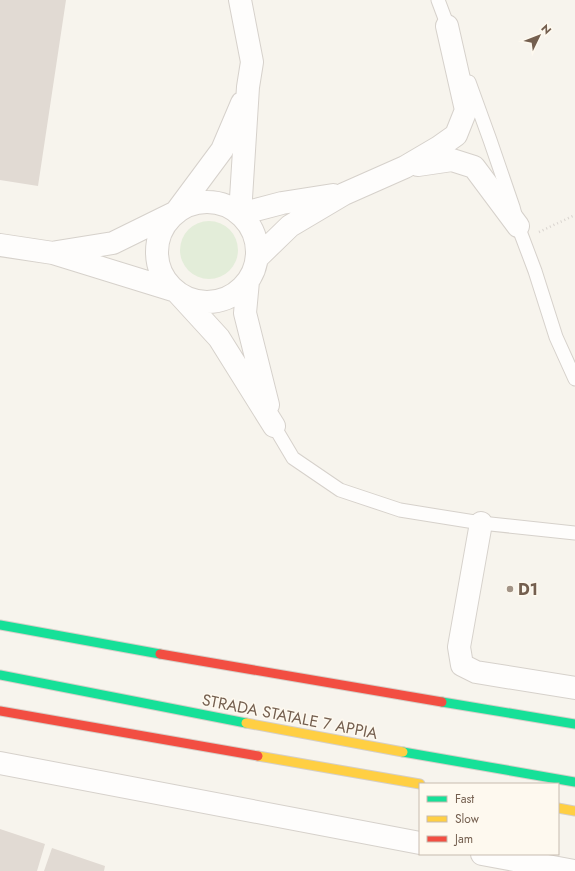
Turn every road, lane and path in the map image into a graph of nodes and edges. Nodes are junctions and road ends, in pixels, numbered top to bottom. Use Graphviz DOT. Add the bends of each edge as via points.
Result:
graph roads {
  1 [pos="240,0"];
  2 [pos="438,0"];
  3 [pos="447,26"];
  4 [pos="248,87"];
  5 [pos="405,167"];
  6 [pos="344,194"];
  7 [pos="176,212"];
  8 [pos="240,214"];
  9 [pos="575,215"];
  10 [pos="520,233"];
  11 [pos="0,245"];
  12 [pos="53,253"];
  13 [pos="257,258"];
  14 [pos="248,281"];
  15 [pos="176,291"];
  16 [pos="575,379"];
  17 [pos="274,426"];
  18 [pos="481,523"];
  19 [pos="575,533"];
  20 [pos="0,625"];
  21 [pos="0,675"];
  22 [pos="575,688"];
  23 [pos="0,711"];
  24 [pos="575,724"];
  25 [pos="0,763"];
  26 [pos="575,782"];
  27 [pos="419,784"];
  28 [pos="559,808"];
  29 [pos="575,811"];
  30 [pos="419,843"];
  31 [pos="487,855"];
  32 [pos="574,871"];
  1 -- 4 [label="street" via="252,62"];
  2 -- 3 [label="lane"];
  3 -- 5 [label="street" via="466,110 456,135"];
  3 -- 10 [label="lane" via="490,140"];
  4 -- 7 [label="street" via="222,150"];
  4 -- 8 [label="street"];
  5 -- 6 [label="street"];
  5 -- 10 [label="street" via="452,160 474,167"];
  6 -- 8 [label="street" via="282,203"];
  6 -- 13 [label="street" via="290,226"];
  7 -- 8 [label="street" via="191,204 209,202 226,205"];
  7 -- 12 [label="street" via="113,243"];
  7 -- 15 [label="street" via="158,236 156,251 158,266 165,280"];
  8 -- 13 [label="street" via="250,227 256,242"];
  9 -- 10 [label="path" via="553,226"];
  10 -- 16 [label="lane" via="556,337"];
  11 -- 12 [label="street"];
  12 -- 15 [label="street"];
  13 -- 14 [label="street"];
  14 -- 15 [label="street" via="232,295 206,303 190,300"];
  14 -- 17 [label="street" via="245,313"];
  15 -- 17 [label="street" via="219,338"];
  17 -- 18 [label="lane" via="293,458 340,490 400,510"];
  18 -- 19 [label="lane"];
  18 -- 22 [label="street" via="459,647 462,665 476,672"];
  20 -- 24 [label="highway"];
  21 -- 26 [label="highway, STRADA STATALE 7 APPIA" via="280,730"];
  23 -- 27 [label="highway"];
  25 -- 30 [label="street"];
  28 -- 29 [label="highway"];
  31 -- 32 [label="street"];
}
